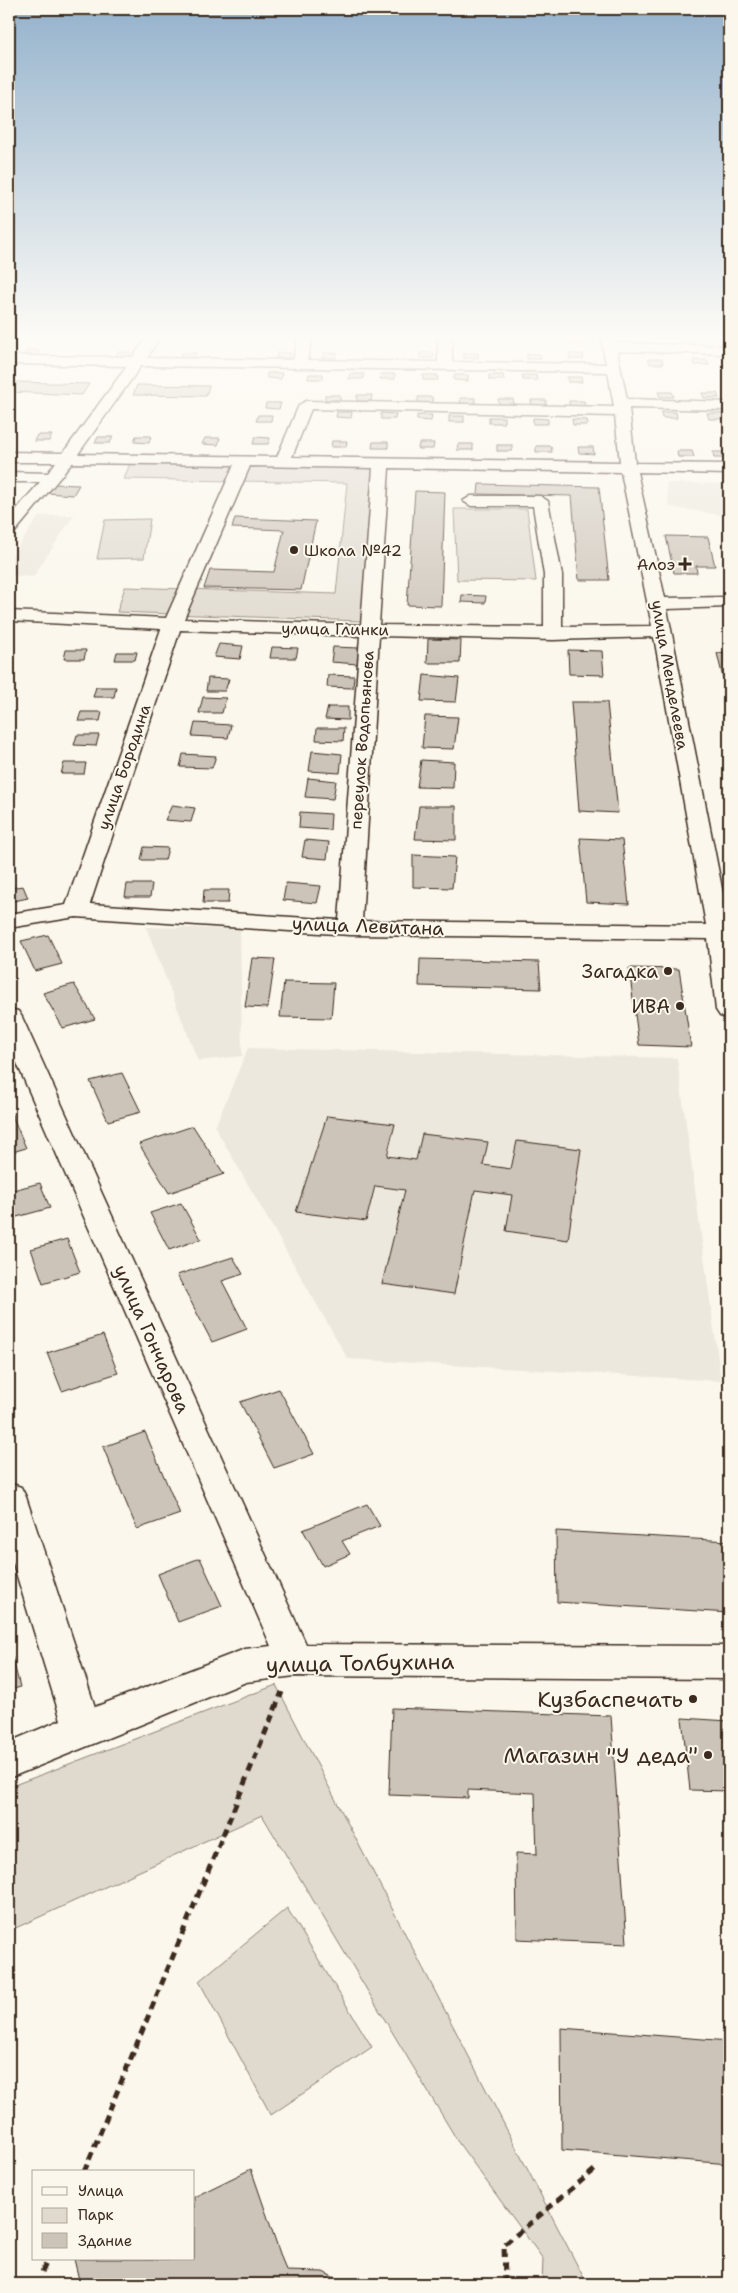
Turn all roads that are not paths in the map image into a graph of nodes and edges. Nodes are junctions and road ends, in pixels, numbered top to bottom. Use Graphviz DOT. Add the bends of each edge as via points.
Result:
graph roads {
  1 [pos="75,446"];
  2 [pos="289,446"];
  3 [pos="625,446"];
  4 [pos="9,457"];
  5 [pos="66,458"];
  6 [pos="244,461"];
  7 [pos="283,461"];
  8 [pos="381,463"];
  9 [pos="628,468"];
  10 [pos="729,470"];
  11 [pos="9,477"];
  12 [pos="53,478"];
  13 [pos="471,501"];
  14 [pos="9,528"];
  15 [pos="729,602"];
  16 [pos="657,604"];
  17 [pos="9,616"];
  18 [pos="172,624"];
  19 [pos="370,630"];
  20 [pos="661,631"];
  21 [pos="553,634"];
  22 [pos="76,910"];
  23 [pos="9,921"];
  24 [pos="350,928"];
  25 [pos="724,932"];
  26 [pos="728,1003"];
  27 [pos="9,1017"];
  28 [pos="9,1497"];
  29 [pos="295,1660"];
  30 [pos="729,1664"];
  31 [pos="83,1728"];
  32 [pos="9,1760"];
  1 -- 5 [label="street"];
  2 -- 7 [label="street"];
  3 -- 9 [label="street, улица Менделеева"];
  4 -- 5 [label="street"];
  5 -- 6 [label="street"];
  5 -- 12 [label="street"];
  6 -- 7 [label="street"];
  6 -- 18 [label="street, улица Бородина"];
  7 -- 8 [label="street"];
  8 -- 9 [label="street"];
  8 -- 19 [label="street, переулок Водопьянова"];
  9 -- 10 [label="street"];
  9 -- 16 [label="street, улица Менделеева"];
  11 -- 12 [label="street"];
  12 -- 14 [label="street"];
  13 -- 21 [label="street" via="540,501 553,575"];
  15 -- 16 [label="street"];
  16 -- 20 [label="street, улица Менделеева"];
  17 -- 18 [label="street, улица Глинки"];
  18 -- 19 [label="street, улица Глинки"];
  18 -- 22 [label="street, улица Бородина"];
  19 -- 21 [label="street, улица Глинки"];
  19 -- 24 [label="street, переулок Водопьянова"];
  20 -- 21 [label="street, улица Глинки"];
  20 -- 25 [label="street, улица Менделеева"];
  22 -- 23 [label="street, улица Левитана"];
  22 -- 24 [label="street, улица Левитана"];
  24 -- 25 [label="street, улица Левитана"];
  25 -- 26 [label="street, улица Менделеева"];
  27 -- 29 [label="street, улица Гончарова"];
  28 -- 31 [label="street"];
  29 -- 30 [label="street, улица Толбухина"];
  29 -- 31 [label="street, улица Толбухина" via="245,1666"];
  31 -- 32 [label="street, улица Толбухина"];
}
